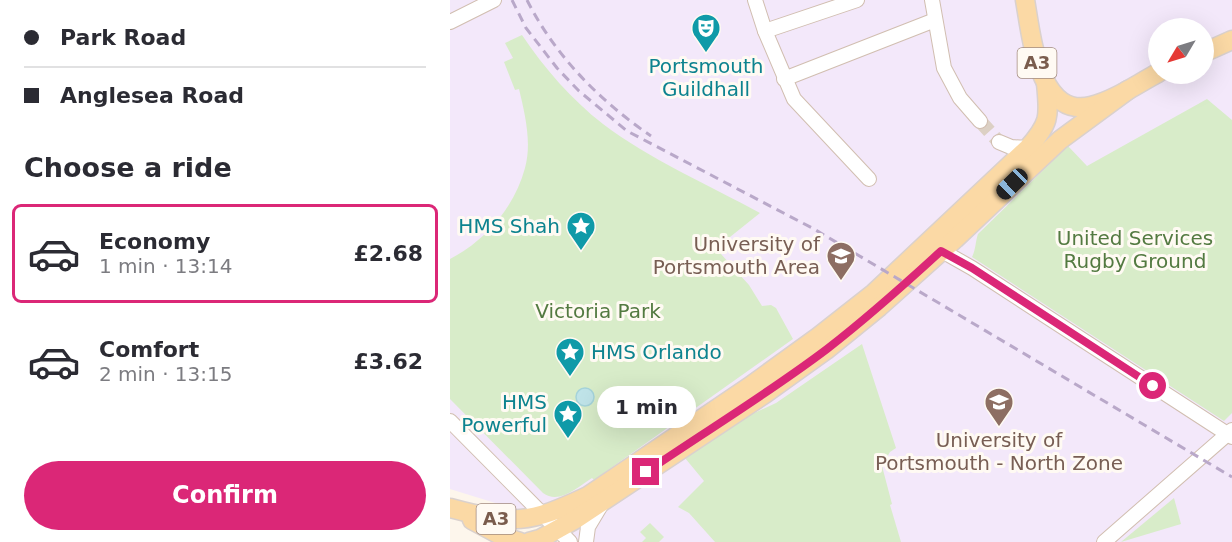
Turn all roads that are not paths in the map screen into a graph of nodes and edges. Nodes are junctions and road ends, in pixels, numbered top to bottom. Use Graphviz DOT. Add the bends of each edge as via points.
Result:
graph roads {
  1 [pos="494,0"];
  2 [pos="755,0"];
  3 [pos="857,0"];
  4 [pos="932,0"];
  5 [pos="1026,2"];
  6 [pos="935,20"];
  7 [pos="450,22"];
  8 [pos="765,31"];
  9 [pos="1232,40"];
  10 [pos="1214,48"];
  11 [pos="784,79"];
  12 [pos="1148,79"];
  13 [pos="1046,83"];
  14 [pos="1128,90"];
  15 [pos="980,121"];
  16 [pos="999,142"];
  17 [pos="1028,148"];
  18 [pos="869,179"];
  19 [pos="934,247"];
  20 [pos="450,421"];
  21 [pos="1230,434"];
  22 [pos="610,496"];
  23 [pos="450,508"];
  24 [pos="544,515"];
  25 [pos="479,516"];
  26 [pos="564,536"];
  27 [pos="520,542"];
  28 [pos="529,542"];
  29 [pos="586,542"];
  30 [pos="1104,542"];
  1 -- 7 [label="street"];
  2 -- 8 [label="street"];
  3 -- 8 [label="street"];
  4 -- 6 [label="street"];
  5 -- 13 [label="main road, A3" via="1032,42"];
  6 -- 11 [label="street"];
  6 -- 15 [label="street" via="944,68 960,98"];
  8 -- 11 [label="street"];
  9 -- 10 [label="main road"];
  11 -- 18 [label="street" via="794,99"];
  12 -- 14 [label="main road, A3"];
  13 -- 14 [label="main road, A3" via="1059,99 1080,108 1094,106"];
  13 -- 17 [label="main road, A3" via="1047,123"];
  14 -- 19 [label="main road, A3" via="1078,125"];
  16 -- 17 [label="street"];
  17 -- 19 [label="main road, A3"];
  19 -- 21 [label="street"];
  19 -- 22 [label="main road, A3" via="879,307 826,350"];
  19 -- 24 [label="main road, A3" via="777,368 588,496"];
  20 -- 24 [label="street"];
  21 -- 30 [label="street"];
  22 -- 26 [label="main road, A3"];
  22 -- 29 [label="street" via="591,519"];
  23 -- 25 [label="main road, A3"];
  23 -- 27 [label="main road, A3"];
  24 -- 25 [label="main road, A3" via="515,520"];
  24 -- 26 [label="street"];
  25 -- 26 [label="main road, A3" via="507,527 542,526"];
  26 -- 28 [label="main road, A3"];
}
